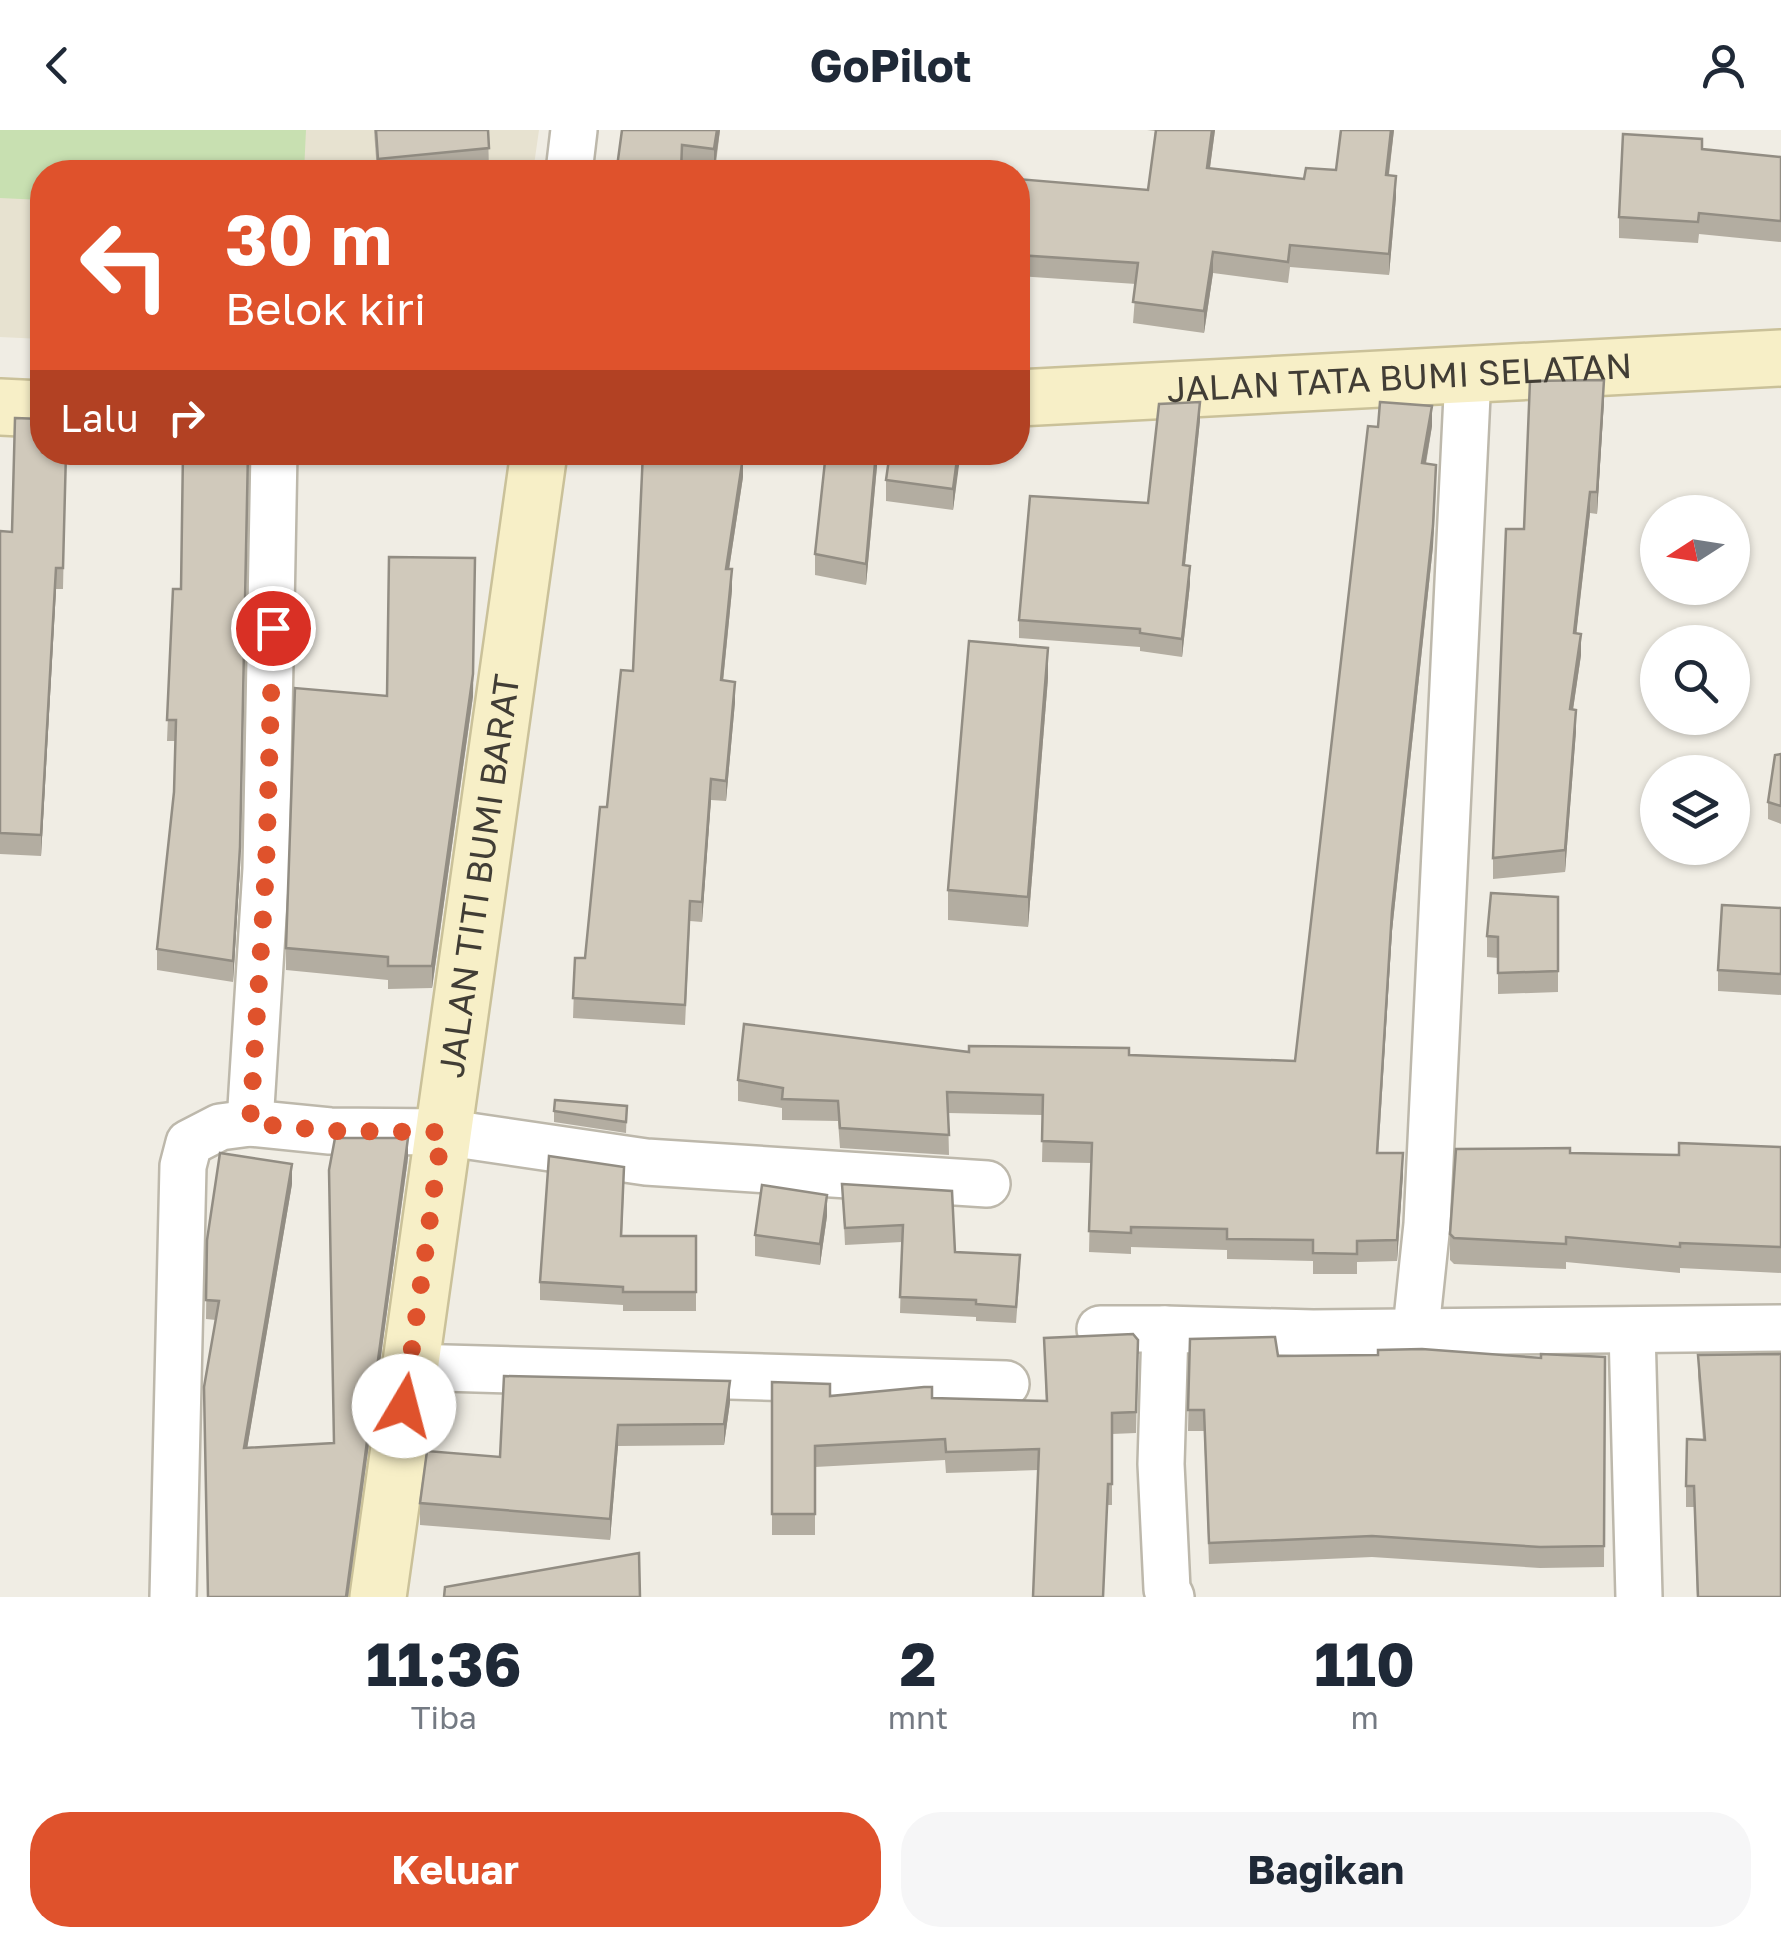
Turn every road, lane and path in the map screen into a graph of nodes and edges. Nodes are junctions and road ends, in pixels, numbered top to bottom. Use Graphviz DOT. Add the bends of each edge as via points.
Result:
graph roads {
  1 [pos="574,130"];
  2 [pos="570,160"];
  3 [pos="1781,358"];
  4 [pos="1468,375"];
  5 [pos="1030,397"];
  6 [pos="0,408"];
  7 [pos="30,409"];
  8 [pos="274,465"];
  9 [pos="536,465"];
  10 [pos="250,1123"];
  11 [pos="442,1132"];
  12 [pos="987,1184"];
  13 [pos="1781,1328"];
  14 [pos="1100,1329"];
  15 [pos="1165,1329"];
  16 [pos="1416,1329"];
  17 [pos="1632,1330"];
  18 [pos="409,1367"];
  19 [pos="1006,1384"];
  20 [pos="174,1597"];
  21 [pos="378,1597"];
  22 [pos="1171,1597"];
  23 [pos="1639,1597"];
  1 -- 2 [label="street"];
  3 -- 4 [label="street, JALAN TATA BUMI SELATAN"];
  4 -- 5 [label="street, JALAN TATA BUMI SELATAN"];
  4 -- 16 [label="street" via="1427,1224"];
  6 -- 7 [label="street"];
  8 -- 10 [label="street" via="266,869"];
  9 -- 11 [label="street, JALAN TITI BUMI BARAT"];
  10 -- 11 [label="street"];
  10 -- 20 [label="street" via="220,1127 190,1143 182,1166"];
  11 -- 12 [label="street" via="646,1162"];
  11 -- 18 [label="street, JALAN TITI BUMI BARAT"];
  13 -- 17 [label="street"];
  14 -- 15 [label="street"];
  15 -- 16 [label="street"];
  15 -- 22 [label="street" via="1161,1464"];
  16 -- 17 [label="street"];
  17 -- 23 [label="street"];
  18 -- 19 [label="street"];
  18 -- 21 [label="street, JALAN TITI BUMI BARAT"];
}
